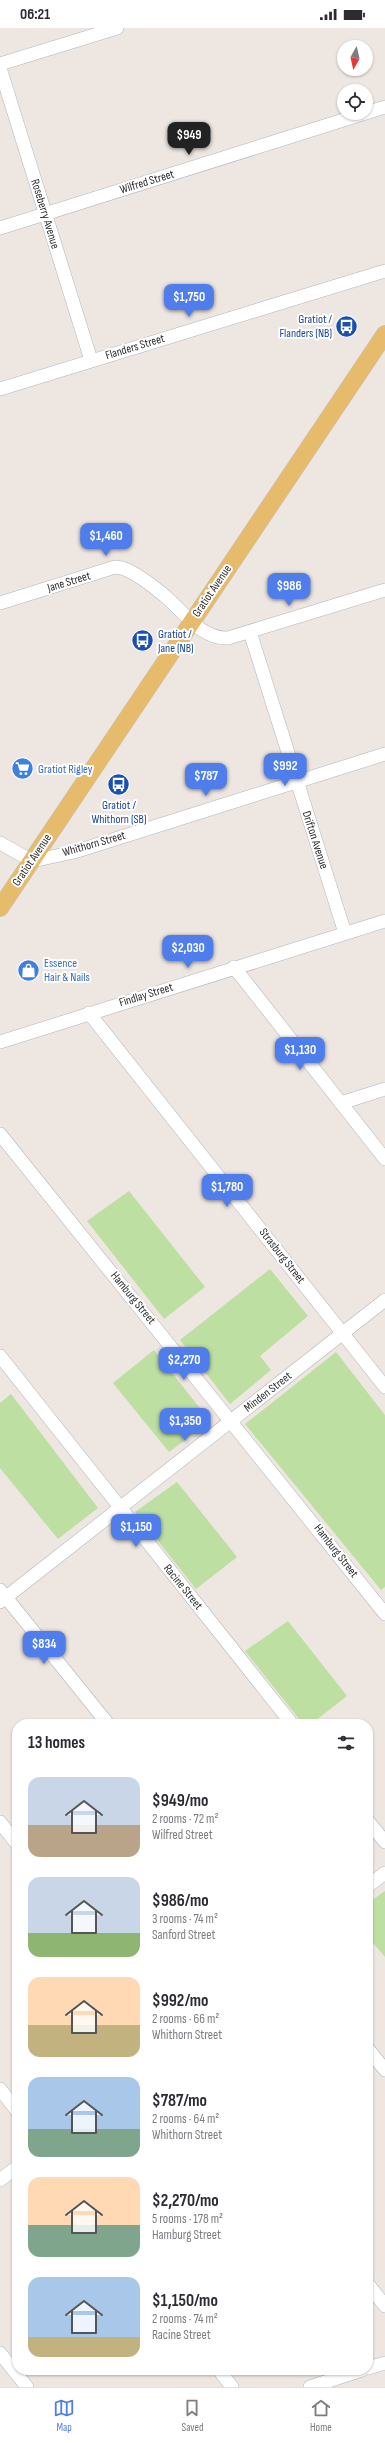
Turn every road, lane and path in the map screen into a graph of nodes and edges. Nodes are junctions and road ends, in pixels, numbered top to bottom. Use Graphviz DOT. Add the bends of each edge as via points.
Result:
graph roads {
  1 [pos="117,28"];
  2 [pos="0,64"];
  3 [pos="0,68"];
  4 [pos="385,107"];
  5 [pos="45,214"];
  6 [pos="0,228"];
  7 [pos="385,271"];
  8 [pos="385,334"];
  9 [pos="380,352"];
  10 [pos="91,360"];
  11 [pos="0,389"];
  12 [pos="385,590"];
  13 [pos="0,603"];
  14 [pos="191,622"];
  15 [pos="250,632"];
  16 [pos="385,754"];
  17 [pos="297,782"];
  18 [pos="0,843"];
  19 [pos="32,861"];
  20 [pos="0,908"];
  21 [pos="385,920"];
  22 [pos="345,933"];
  23 [pos="234,968"];
  24 [pos="89,1013"];
  25 [pos="0,1042"];
  26 [pos="385,1089"];
  27 [pos="341,1103"];
  28 [pos="0,1134"];
  29 [pos="385,1159"];
  30 [pos="385,1300"];
  31 [pos="343,1333"];
  32 [pos="0,1356"];
  33 [pos="385,1386"];
  34 [pos="232,1421"];
  35 [pos="121,1509"];
  36 [pos="2,1596"];
  37 [pos="385,1614"];
  38 [pos="104,1719"];
  39 [pos="288,1719"];
  40 [pos="0,1822"];
  41 [pos="373,1827"];
  42 [pos="12,1838"];
  43 [pos="385,1842"];
  44 [pos="385,1873"];
  45 [pos="373,1882"];
  46 [pos="373,2055"];
  47 [pos="385,2070"];
  48 [pos="0,2089"];
  49 [pos="12,2105"];
  50 [pos="12,2171"];
  51 [pos="0,2180"];
  52 [pos="373,2290"];
  53 [pos="385,2306"];
  54 [pos="0,2353"];
  55 [pos="385,2363"];
  56 [pos="373,2367"];
  57 [pos="12,2368"];
  58 [pos="17,2375"];
  59 [pos="224,2375"];
  60 [pos="347,2375"];
  61 [pos="27,2387"];
  62 [pos="232,2387"];
  63 [pos="310,2387"];
  1 -- 2 [label="street"];
  3 -- 5 [label="street, Roseberry Avenue"];
  4 -- 5 [label="street, Wilfred Street"];
  5 -- 6 [label="street, Wilfred Street"];
  5 -- 10 [label="street, Roseberry Avenue"];
  7 -- 10 [label="street, Flanders Street"];
  8 -- 9 [label="main road, Gratiot Avenue"];
  9 -- 14 [label="main road, Gratiot Avenue"];
  10 -- 11 [label="street, Flanders Street"];
  12 -- 15 [label="street, Jane Street"];
  13 -- 14 [label="street, Jane Street" via="115,567 122,568 166,597"];
  14 -- 15 [label="street, Jane Street" via="220,638"];
  14 -- 19 [label="main road, Gratiot Avenue"];
  15 -- 17 [label="street, Drifton Avenue"];
  16 -- 17 [label="street, Whithorn Street"];
  17 -- 19 [label="street, Whithorn Street" via="74,852"];
  17 -- 22 [label="street, Drifton Avenue"];
  18 -- 19 [label="street"];
  19 -- 20 [label="main road, Gratiot Avenue"];
  21 -- 22 [label="street, Findlay Street"];
  22 -- 23 [label="street, Findlay Street"];
  23 -- 24 [label="street, Findlay Street"];
  23 -- 27 [label="street"];
  24 -- 25 [label="street, Findlay Street"];
  24 -- 31 [label="street, Strasburg Street"];
  26 -- 27 [label="street"];
  27 -- 29 [label="street"];
  28 -- 34 [label="street, Hamburg Street"];
  30 -- 31 [label="street, Minden Street"];
  31 -- 33 [label="street, Strasburg Street"];
  31 -- 34 [label="street, Minden Street"];
  32 -- 35 [label="street, Racine Street"];
  34 -- 35 [label="street, Minden Street"];
  34 -- 37 [label="street, Hamburg Street"];
  35 -- 36 [label="street, Minden Street"];
  35 -- 39 [label="street, Racine Street"];
  36 -- 38 [label="street"];
  40 -- 42 [label="street"];
  41 -- 43 [label="street"];
  44 -- 45 [label="street"];
  46 -- 47 [label="street"];
  48 -- 49 [label="street"];
  50 -- 51 [label="street"];
  52 -- 53 [label="street"];
  54 -- 57 [label="street"];
  55 -- 56 [label="street"];
  58 -- 61 [label="street"];
  59 -- 62 [label="street"];
  60 -- 63 [label="street"];
}
